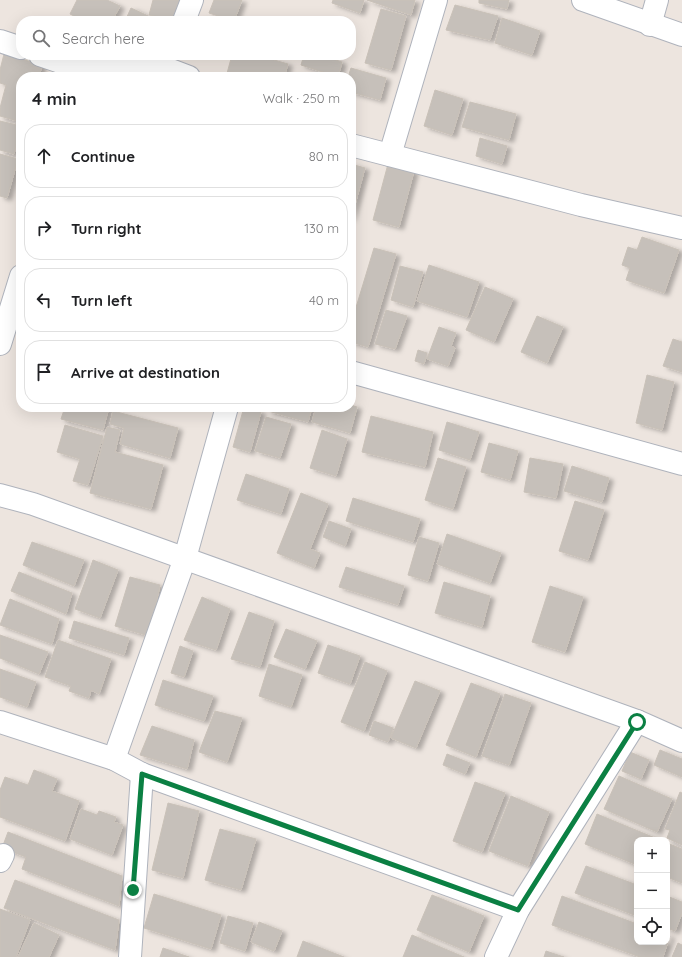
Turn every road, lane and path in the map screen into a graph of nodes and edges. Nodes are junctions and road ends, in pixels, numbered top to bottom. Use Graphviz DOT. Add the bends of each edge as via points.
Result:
graph roads {
  1 [pos="192,0"];
  2 [pos="436,0"];
  3 [pos="583,0"];
  4 [pos="657,0"];
  5 [pos="186,16"];
  6 [pos="650,24"];
  7 [pos="682,35"];
  8 [pos="0,41"];
  9 [pos="16,46"];
  10 [pos="51,60"];
  11 [pos="171,62"];
  12 [pos="76,72"];
  13 [pos="183,72"];
  14 [pos="356,146"];
  15 [pos="390,155"];
  16 [pos="682,228"];
  17 [pos="16,292"];
  18 [pos="0,344"];
  19 [pos="356,373"];
  20 [pos="226,412"];
  21 [pos="682,464"];
  22 [pos="0,495"];
  23 [pos="185,558"];
  24 [pos="0,722"];
  25 [pos="637,722"];
  26 [pos="682,741"];
  27 [pos="114,759"];
  28 [pos="142,774"];
  29 [pos="518,910"];
  30 [pos="130,957"];
  31 [pos="496,957"];
  1 -- 5 [label="street"];
  2 -- 15 [label="street"];
  3 -- 6 [label="street"];
  4 -- 6 [label="street"];
  6 -- 7 [label="street"];
  8 -- 9 [label="street"];
  10 -- 12 [label="street"];
  11 -- 12 [label="street" via="110,60"];
  11 -- 13 [label="street"];
  14 -- 15 [label="street"];
  15 -- 16 [label="street"];
  17 -- 18 [label="street"];
  19 -- 21 [label="street"];
  20 -- 23 [label="street"];
  22 -- 23 [label="street" via="33,504"];
  23 -- 25 [label="street"];
  23 -- 27 [label="street"];
  24 -- 27 [label="street"];
  25 -- 26 [label="street"];
  25 -- 29 [label="street"];
  27 -- 28 [label="street"];
  28 -- 29 [label="street"];
  28 -- 30 [label="street"];
  29 -- 31 [label="street"];
}
